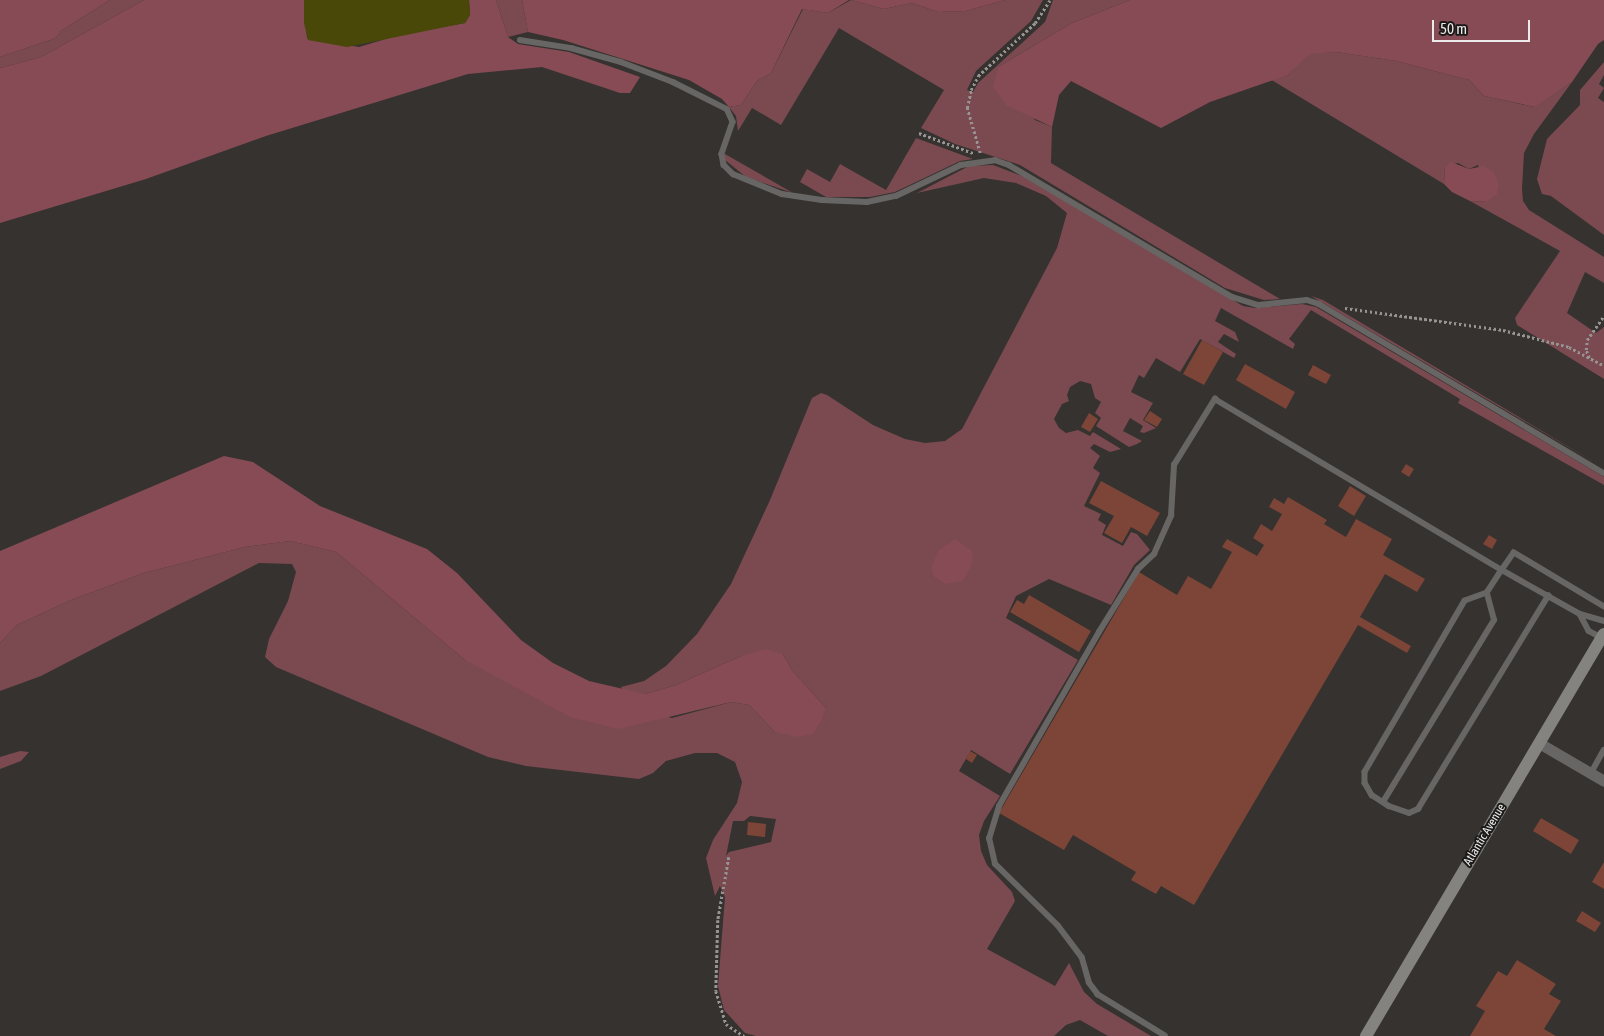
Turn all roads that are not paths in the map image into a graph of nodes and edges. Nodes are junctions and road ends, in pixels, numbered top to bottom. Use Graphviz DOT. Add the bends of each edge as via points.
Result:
graph roads {
  1 [pos="520,40"];
  2 [pos="1604,473"];
  3 [pos="1502,570"];
  4 [pos="1487,593"];
  5 [pos="1548,596"];
  6 [pos="1604,607"];
  7 [pos="1580,614"];
  8 [pos="1604,621"];
  9 [pos="1603,636"];
  10 [pos="1539,743"];
  11 [pos="1604,750"];
  12 [pos="1591,773"];
  13 [pos="1604,781"];
  14 [pos="1383,802"];
  15 [pos="1166,1036"];
  16 [pos="1366,1036"];
  1 -- 2 [label="lane" via="571,48 620,62 673,82 727,109 733,122 722,154 724,165 733,174 782,194 867,202 896,196 961,165 996,160 1022,170 1232,297 1259,305 1306,300 1319,304"];
  3 -- 4 [label="lane"];
  3 -- 5 [label="lane"];
  3 -- 6 [label="lane" via="1514,553"];
  3 -- 15 [label="lane" via="1215,399 1174,465 1171,516 1154,554 1138,569 1099,632 999,806 989,839 995,864 1058,926 1082,958 1084,972 1098,995"];
  4 -- 14 [label="lane" via="1494,620"];
  4 -- 14 [label="lane" via="1465,601 1364,772 1365,783 1372,795"];
  5 -- 7 [label="lane"];
  5 -- 14 [label="lane" via="1418,809 1409,813"];
  7 -- 8 [label="lane"];
  7 -- 9 [label="lane" via="1589,631"];
  9 -- 10 [label="main road, Atlantic Avenue"];
  10 -- 12 [label="street"];
  10 -- 16 [label="main road, Atlantic Avenue"];
  11 -- 12 [label="lane"];
  12 -- 13 [label="street"];
}
